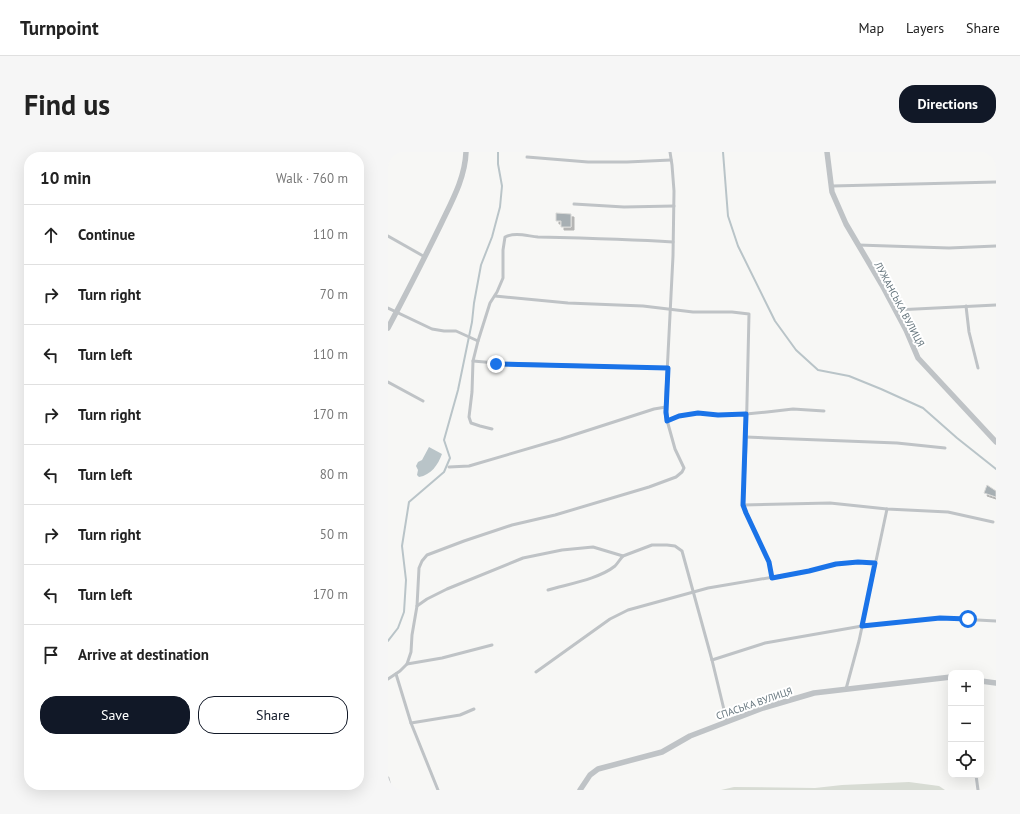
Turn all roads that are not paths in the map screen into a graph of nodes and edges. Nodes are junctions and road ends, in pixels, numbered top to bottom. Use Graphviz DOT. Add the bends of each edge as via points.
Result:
graph roads {
  1 [pos="466,152"];
  2 [pos="670,152"];
  3 [pos="827,152"];
  4 [pos="527,158"];
  5 [pos="671,160"];
  6 [pos="996,182"];
  7 [pos="832,186"];
  8 [pos="574,204"];
  9 [pos="674,206"];
  10 [pos="388,236"];
  11 [pos="673,242"];
  12 [pos="858,244"];
  13 [pos="996,246"];
  14 [pos="425,257"];
  15 [pos="495,296"];
  16 [pos="996,305"];
  17 [pos="966,306"];
  18 [pos="388,308"];
  19 [pos="670,309"];
  20 [pos="895,310"];
  21 [pos="396,313"];
  22 [pos="388,328"];
  23 [pos="478,341"];
  24 [pos="473,361"];
  25 [pos="668,368"];
  26 [pos="978,368"];
  27 [pos="388,382"];
  28 [pos="423,401"];
  29 [pos="666,407"];
  30 [pos="824,411"];
  31 [pos="746,414"];
  32 [pos="667,421"];
  33 [pos="492,428"];
  34 [pos="746,436"];
  35 [pos="996,442"];
  36 [pos="945,448"];
  37 [pos="449,467"];
  38 [pos="743,505"];
  39 [pos="887,509"];
  40 [pos="993,522"];
  41 [pos="623,556"];
  42 [pos="875,563"];
  43 [pos="772,578"];
  44 [pos="548,590"];
  45 [pos="694,592"];
  46 [pos="417,606"];
  47 [pos="996,621"];
  48 [pos="862,626"];
  49 [pos="492,645"];
  50 [pos="712,660"];
  51 [pos="407,664"];
  52 [pos="536,672"];
  53 [pos="396,674"];
  54 [pos="948,677"];
  55 [pos="388,679"];
  56 [pos="984,681"];
  57 [pos="996,683"];
  58 [pos="846,689"];
  59 [pos="474,709"];
  60 [pos="726,722"];
  61 [pos="410,723"];
  62 [pos="388,778"];
  63 [pos="976,778"];
  64 [pos="392,790"];
  65 [pos="438,790"];
  66 [pos="580,790"];
  67 [pos="978,790"];
  1 -- 14 [label="street" via="466,163 456,191"];
  2 -- 5 [label="lane"];
  3 -- 7 [label="street, ЛУЖАНСЬКА ВУЛИЦЯ"];
  4 -- 5 [label="lane" via="588,162"];
  5 -- 9 [label="lane"];
  6 -- 7 [label="lane"];
  7 -- 12 [label="street, ЛУЖАНСЬКА ВУЛИЦЯ" via="832,192 846,224"];
  8 -- 9 [label="lane"];
  9 -- 11 [label="lane"];
  10 -- 14 [label="lane"];
  11 -- 15 [label="lane" via="510,234 505,237 502,278"];
  11 -- 19 [label="lane"];
  12 -- 13 [label="lane" via="949,248"];
  12 -- 20 [label="street, ЛУЖАНСЬКА ВУЛИЦЯ"];
  14 -- 21 [label="street"];
  15 -- 19 [label="lane"];
  15 -- 23 [label="lane" via="490,302"];
  16 -- 17 [label="lane"];
  17 -- 20 [label="lane"];
  17 -- 26 [label="lane"];
  18 -- 21 [label="lane"];
  19 -- 25 [label="lane"];
  19 -- 31 [label="lane" via="749,314"];
  20 -- 35 [label="street, ЛУЖАНСЬКА ВУЛИЦЯ" via="918,358"];
  21 -- 22 [label="street"];
  21 -- 23 [label="lane" via="432,329 456,331"];
  23 -- 24 [label="lane"];
  24 -- 25 [label="lane" via="496,364"];
  24 -- 33 [label="lane" via="469,417 471,423"];
  25 -- 29 [label="lane"];
  27 -- 28 [label="lane"];
  29 -- 32 [label="lane"];
  29 -- 37 [label="lane" via="469,466"];
  30 -- 31 [label="lane" via="793,409"];
  31 -- 32 [label="lane" via="698,413"];
  31 -- 34 [label="lane"];
  32 -- 46 [label="lane" via="675,449 684,468 676,477 555,515 512,525 427,555 419,568"];
  34 -- 36 [label="lane" via="897,443"];
  34 -- 38 [label="lane"];
  38 -- 39 [label="lane" via="830,503"];
  38 -- 43 [label="lane" via="769,562"];
  39 -- 40 [label="lane" via="948,512"];
  39 -- 42 [label="lane"];
  41 -- 44 [label="lane" via="616,565 606,571 586,580"];
  41 -- 45 [label="lane" via="652,545 675,546 682,551"];
  41 -- 46 [label="lane" via="593,547 523,558 447,589"];
  42 -- 43 [label="lane" via="836,564"];
  42 -- 48 [label="lane"];
  43 -- 45 [label="lane"];
  45 -- 50 [label="lane"];
  45 -- 52 [label="lane" via="628,610 610,619"];
  46 -- 51 [label="lane"];
  47 -- 48 [label="lane" via="940,618"];
  48 -- 50 [label="lane" via="765,644"];
  48 -- 58 [label="lane"];
  49 -- 51 [label="lane"];
  50 -- 60 [label="lane"];
  51 -- 53 [label="lane"];
  53 -- 55 [label="lane"];
  53 -- 61 [label="lane"];
  54 -- 58 [label="street, СПАСЬКА ВУЛИЦЯ"];
  56 -- 57 [label="street"];
  58 -- 60 [label="street, СПАСЬКА ВУЛИЦЯ" via="814,693"];
  59 -- 61 [label="lane" via="460,715"];
  60 -- 66 [label="street, СПАСЬКА ВУЛИЦЯ" via="690,736 662,752 598,769 590,775"];
  61 -- 65 [label="lane"];
  62 -- 64 [label="lane"];
  63 -- 67 [label="lane"];
}
